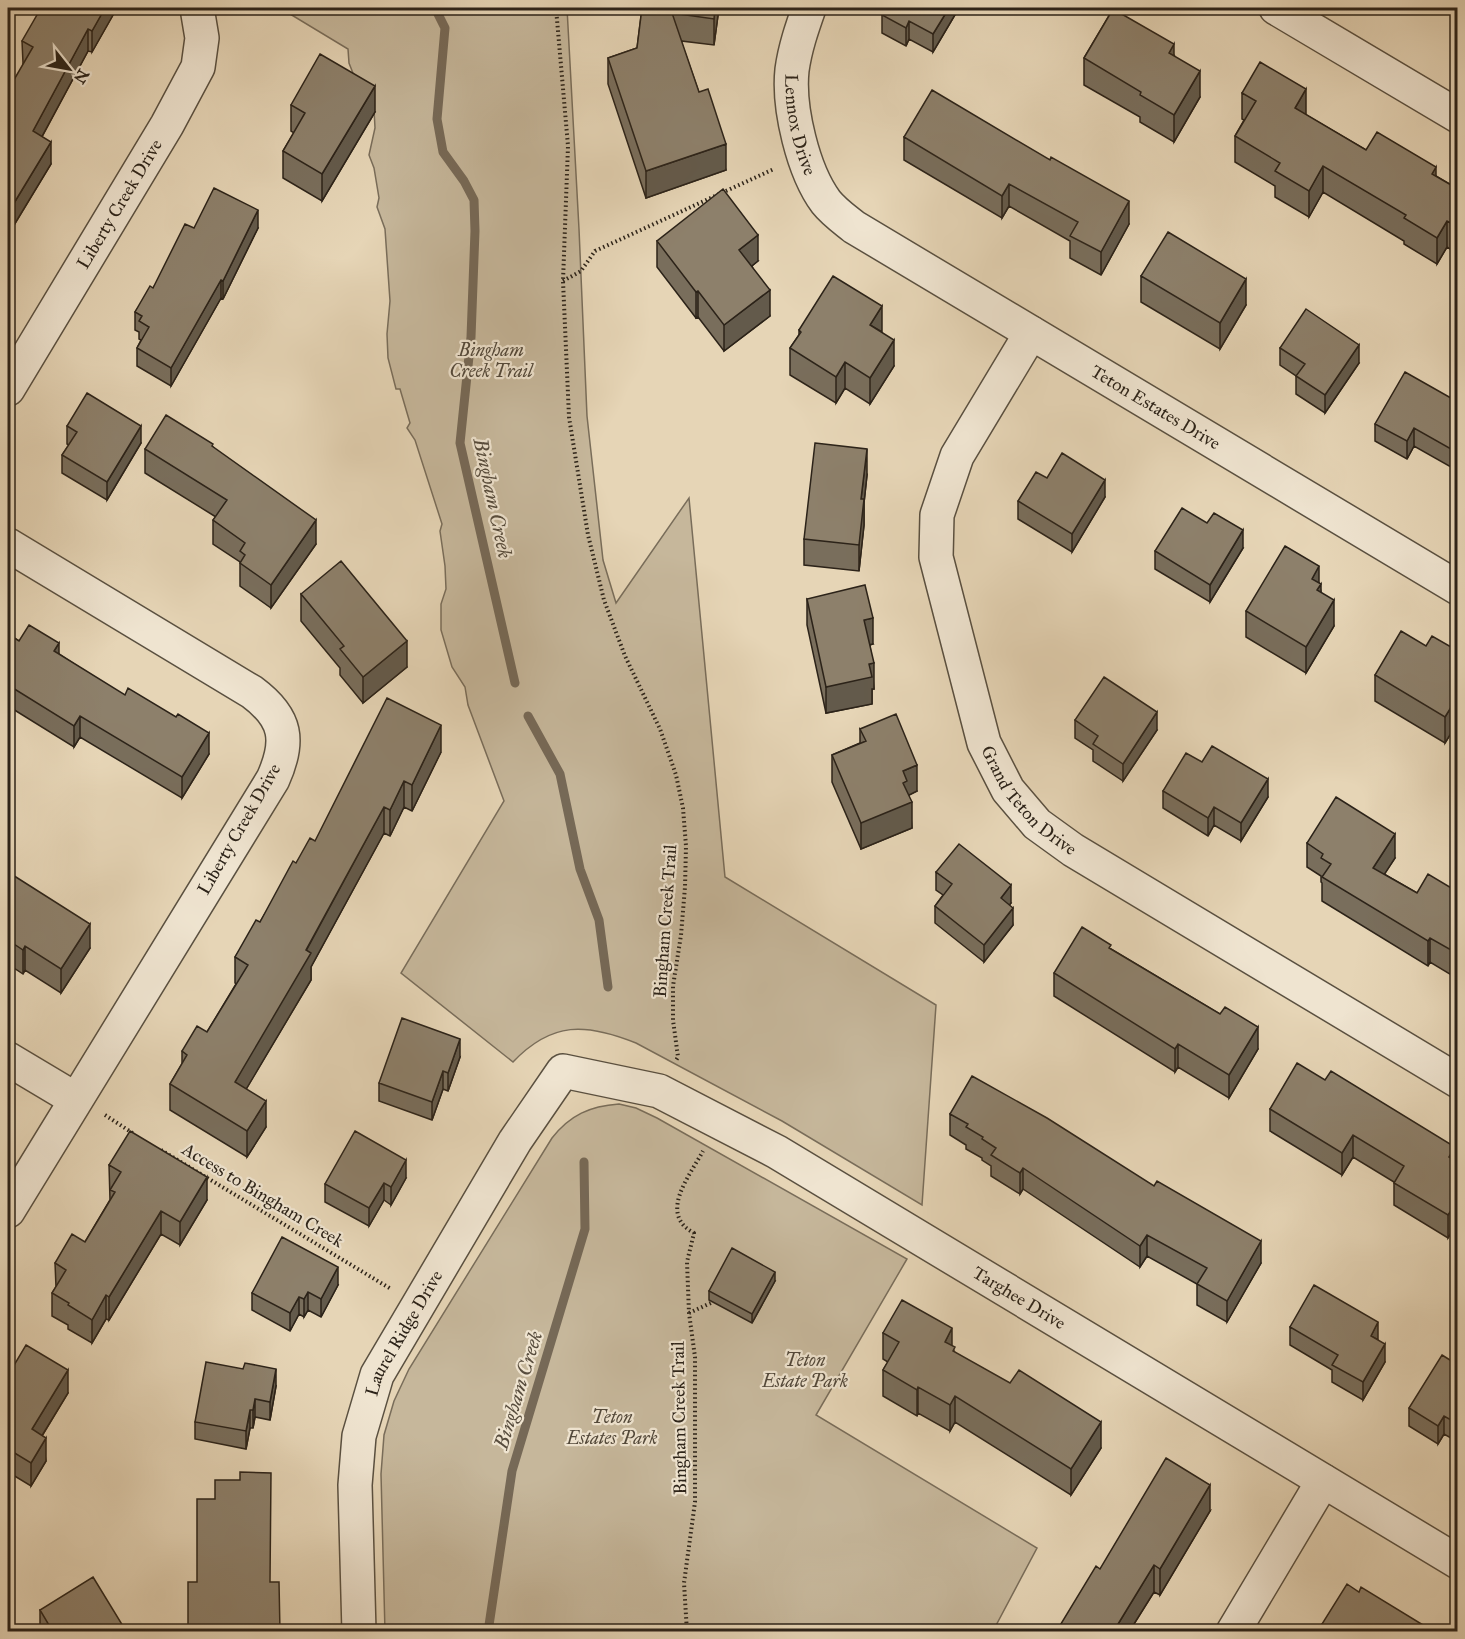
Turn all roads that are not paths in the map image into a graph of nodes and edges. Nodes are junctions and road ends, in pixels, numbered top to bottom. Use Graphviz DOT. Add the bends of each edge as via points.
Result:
graph roads {
  1 [pos="197,8"];
  2 [pos="809,8"];
  3 [pos="1276,8"];
  4 [pos="1458,116"];
  5 [pos="854,226"];
  6 [pos="1031,333"];
  7 [pos="8,389"];
  8 [pos="8,545"];
  9 [pos="1458,588"];
  10 [pos="8,1059"];
  11 [pos="563,1071"];
  12 [pos="1458,1081"];
  13 [pos="75,1099"];
  14 [pos="8,1211"];
  15 [pos="1323,1481"];
  16 [pos="1458,1562"];
  17 [pos="359,1632"];
  18 [pos="1233,1632"];
  1 -- 7 [label="street, Liberty Creek Drive" via="202,38 198,67"];
  2 -- 5 [label="street, Lennox Drive" via="795,50 792,97 805,156 817,188 839,216"];
  3 -- 4 [label="street"];
  5 -- 6 [label="street, Teton Estates Drive"];
  6 -- 9 [label="street, Teton Estates Drive"];
  6 -- 12 [label="street, Grand Teton Drive" via="957,456 937,515 936,557 984,743 1008,790 1037,824 1073,850"];
  8 -- 13 [label="street, Liberty Creek Drive" via="252,692 272,709 283,730 284,747 273,779"];
  10 -- 13 [label="street"];
  11 -- 15 [label="street, Targhee Drive" via="659,1091 714,1118 777,1152"];
  11 -- 17 [label="street, Laurel Ridge Drive" via="514,1141 377,1376 359,1436 355,1485"];
  13 -- 14 [label="street, Liberty Creek Drive"];
  15 -- 16 [label="street, Targhee Drive"];
  15 -- 18 [label="street"];
}
